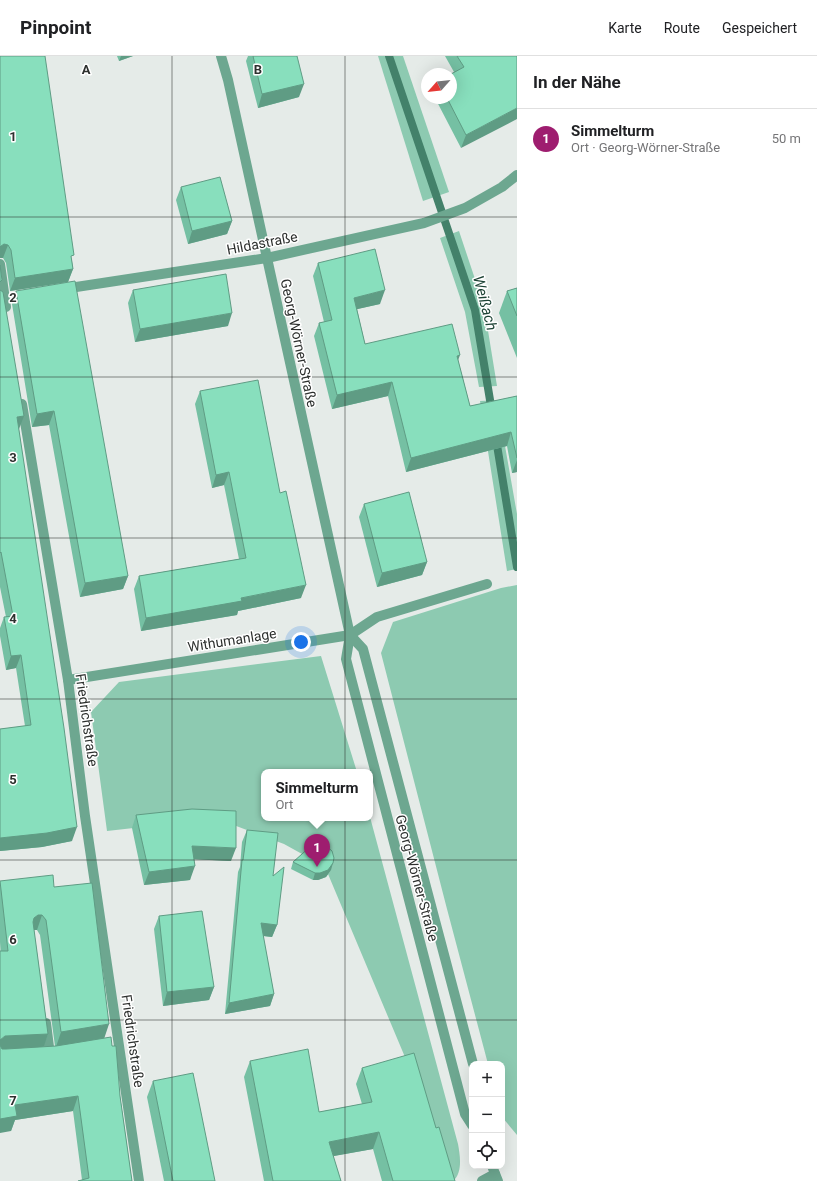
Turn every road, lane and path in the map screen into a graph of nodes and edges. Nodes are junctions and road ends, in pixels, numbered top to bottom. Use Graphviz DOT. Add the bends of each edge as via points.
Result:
graph roads {
  1 [pos="221,56"];
  2 [pos="517,176"];
  3 [pos="267,258"];
  4 [pos="0,264"];
  5 [pos="51,291"];
  6 [pos="6,298"];
  7 [pos="7,314"];
  8 [pos="20,392"];
  9 [pos="487,584"];
  10 [pos="350,635"];
  11 [pos="68,680"];
  12 [pos="45,1015"];
  13 [pos="37,1056"];
  14 [pos="472,1061"];
  15 [pos="469,1120"];
  16 [pos="495,1174"];
  17 [pos="139,1181"];
  18 [pos="482,1181"];
  1 -- 3 [label="street, Georg-Wörner-Straße"];
  2 -- 3 [label="street, Hildastraße" via="465,208 424,223"];
  3 -- 5 [label="street, Hildastraße"];
  3 -- 10 [label="street, Georg-Wörner-Straße"];
  4 -- 6 [label="street"];
  6 -- 7 [label="street"];
  8 -- 11 [label="street, Friedrichstraße"];
  9 -- 10 [label="street, Withumanlage" via="377,617"];
  10 -- 11 [label="street, Withumanlage"];
  10 -- 14 [label="street, Georg-Wörner-Straße" via="363,649"];
  10 -- 15 [label="street, Georg-Wörner-Straße" via="346,659 465,1114"];
  11 -- 17 [label="street, Friedrichstraße" via="115,1044"];
  12 -- 13 [label="street" via="54,1054"];
  16 -- 18 [label="street"];
}
